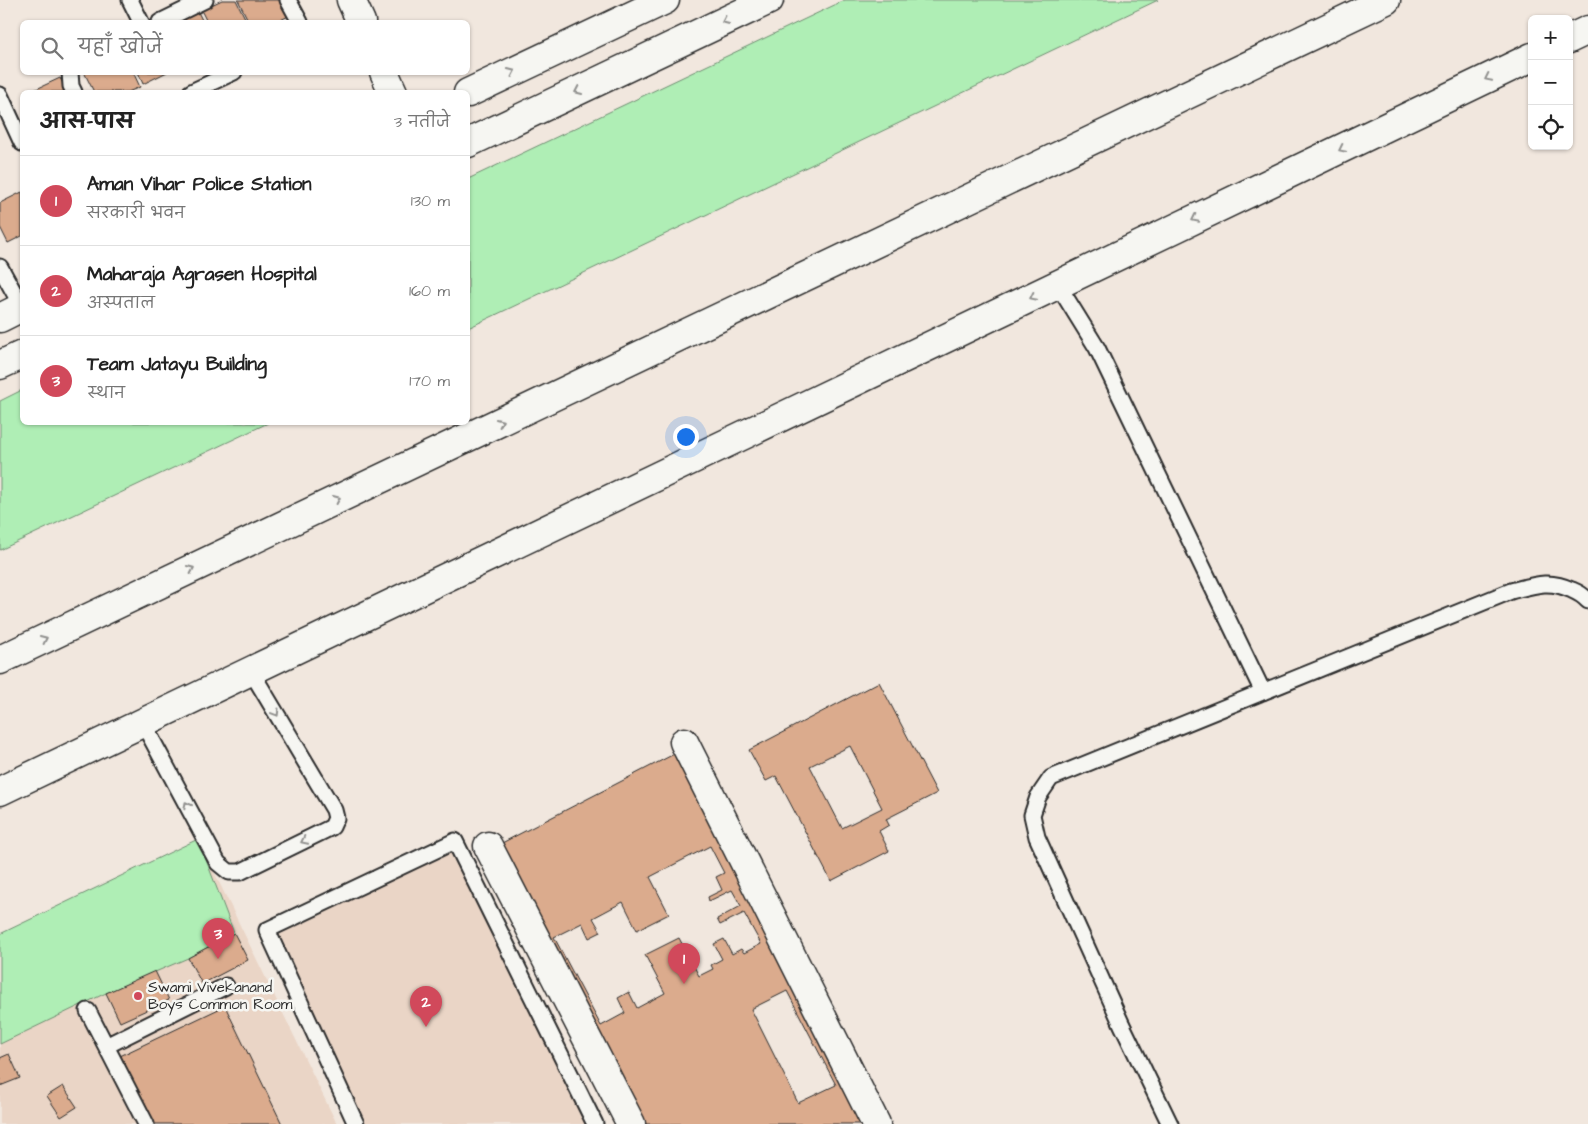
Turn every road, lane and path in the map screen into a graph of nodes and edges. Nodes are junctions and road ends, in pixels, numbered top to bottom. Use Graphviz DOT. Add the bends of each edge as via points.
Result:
graph roads {
  1 [pos="130,0"];
  2 [pos="205,0"];
  3 [pos="288,0"];
  4 [pos="351,0"];
  5 [pos="665,0"];
  6 [pos="769,0"];
  7 [pos="1386,0"];
  8 [pos="140,20"];
  9 [pos="164,20"];
  10 [pos="299,20"];
  11 [pos="360,20"];
  12 [pos="1588,30"];
  13 [pos="1573,37"];
  14 [pos="1528,59"];
  15 [pos="70,75"];
  16 [pos="228,75"];
  17 [pos="385,75"];
  18 [pos="73,90"];
  19 [pos="195,90"];
  20 [pos="392,90"];
  21 [pos="470,92"];
  22 [pos="0,96"];
  23 [pos="20,140"];
  24 [pos="470,142"];
  25 [pos="0,267"];
  26 [pos="1058,285"];
  27 [pos="20,303"];
  28 [pos="20,308"];
  29 [pos="0,318"];
  30 [pos="20,356"];
  31 [pos="0,365"];
  32 [pos="1588,601"];
  33 [pos="0,660"];
  34 [pos="251,671"];
  35 [pos="1263,692"];
  36 [pos="143,723"];
  37 [pos="684,742"];
  38 [pos="0,791"];
  39 [pos="488,846"];
  40 [pos="226,986"];
  41 [pos="88,1011"];
  42 [pos="106,1046"];
  43 [pos="146,1124"];
  44 [pos="356,1124"];
  45 [pos="595,1124"];
  46 [pos="630,1124"];
  47 [pos="876,1124"];
  48 [pos="1170,1124"];
  1 -- 8 [label="lane"];
  2 -- 9 [label="lane"];
  3 -- 10 [label="lane"];
  4 -- 11 [label="street"];
  21 -- 5 [label="street, one-way"];
  6 -- 24 [label="street, one-way"];
  33 -- 7 [label="street, one-way"];
  12 -- 13 [label="street"];
  14 -- 26 [label="street, one-way"];
  15 -- 18 [label="lane"];
  16 -- 19 [label="lane"];
  17 -- 20 [label="street"];
  22 -- 23 [label="lane"];
  25 -- 27 [label="lane"];
  26 -- 34 [label="street, one-way"];
  26 -- 35 [label="lane" via="1097,348"];
  28 -- 29 [label="street"];
  30 -- 31 [label="street"];
  32 -- 35 [label="lane" via="1583,595 1560,584 1539,583 1511,591"];
  34 -- 36 [label="street"];
  34 -- 36 [label="lane, one-way" via="336,818 332,827 240,872 229,872 218,864"];
  35 -- 48 [label="lane" via="1051,778 1038,797 1032,814 1036,837 1052,873"];
  36 -- 38 [label="street"];
  37 -- 47 [label="street"];
  39 -- 46 [label="street"];
  40 -- 42 [label="lane"];
  41 -- 42 [label="lane"];
  42 -- 43 [label="lane"];
  44 -- 45 [label="lane" via="267,930 455,841"];
}
